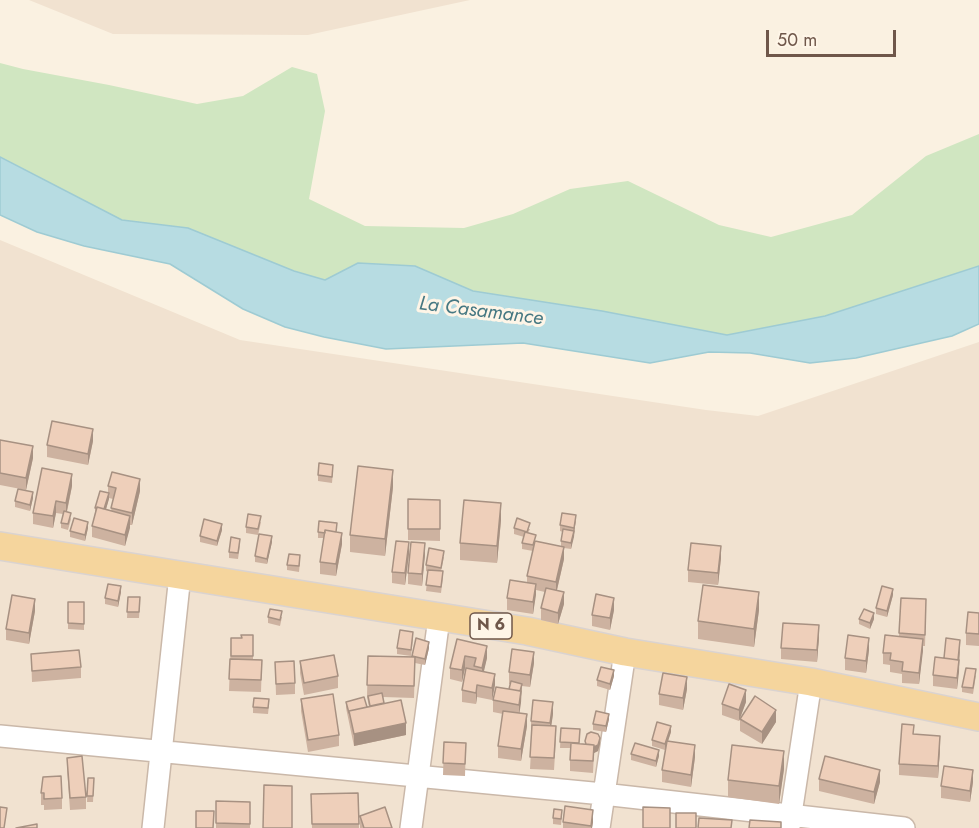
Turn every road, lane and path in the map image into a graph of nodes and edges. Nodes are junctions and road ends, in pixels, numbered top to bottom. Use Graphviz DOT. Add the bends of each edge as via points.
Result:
graph roads {
  1 [pos="1,550"];
  2 [pos="180,575"];
  3 [pos="439,618"];
  4 [pos="625,652"];
  5 [pos="811,682"];
  6 [pos="979,717"];
  7 [pos="0,736"];
  8 [pos="162,753"];
  9 [pos="417,776"];
  10 [pos="603,794"];
  11 [pos="789,821"];
  12 [pos="153,828"];
  13 [pos="411,828"];
  14 [pos="599,828"];
  15 [pos="904,828"];
  1 -- 2 [label="main road, N 6"];
  2 -- 3 [label="main road, N 6"];
  2 -- 8 [label="street"];
  3 -- 4 [label="main road, N 6" via="527,631"];
  3 -- 9 [label="street"];
  4 -- 5 [label="main road, N 6"];
  4 -- 10 [label="street"];
  5 -- 6 [label="main road, N 6"];
  5 -- 11 [label="street"];
  7 -- 8 [label="street"];
  8 -- 9 [label="street"];
  8 -- 12 [label="street"];
  9 -- 10 [label="street"];
  9 -- 13 [label="street"];
  10 -- 11 [label="street"];
  10 -- 14 [label="street"];
  11 -- 15 [label="street"];
}
